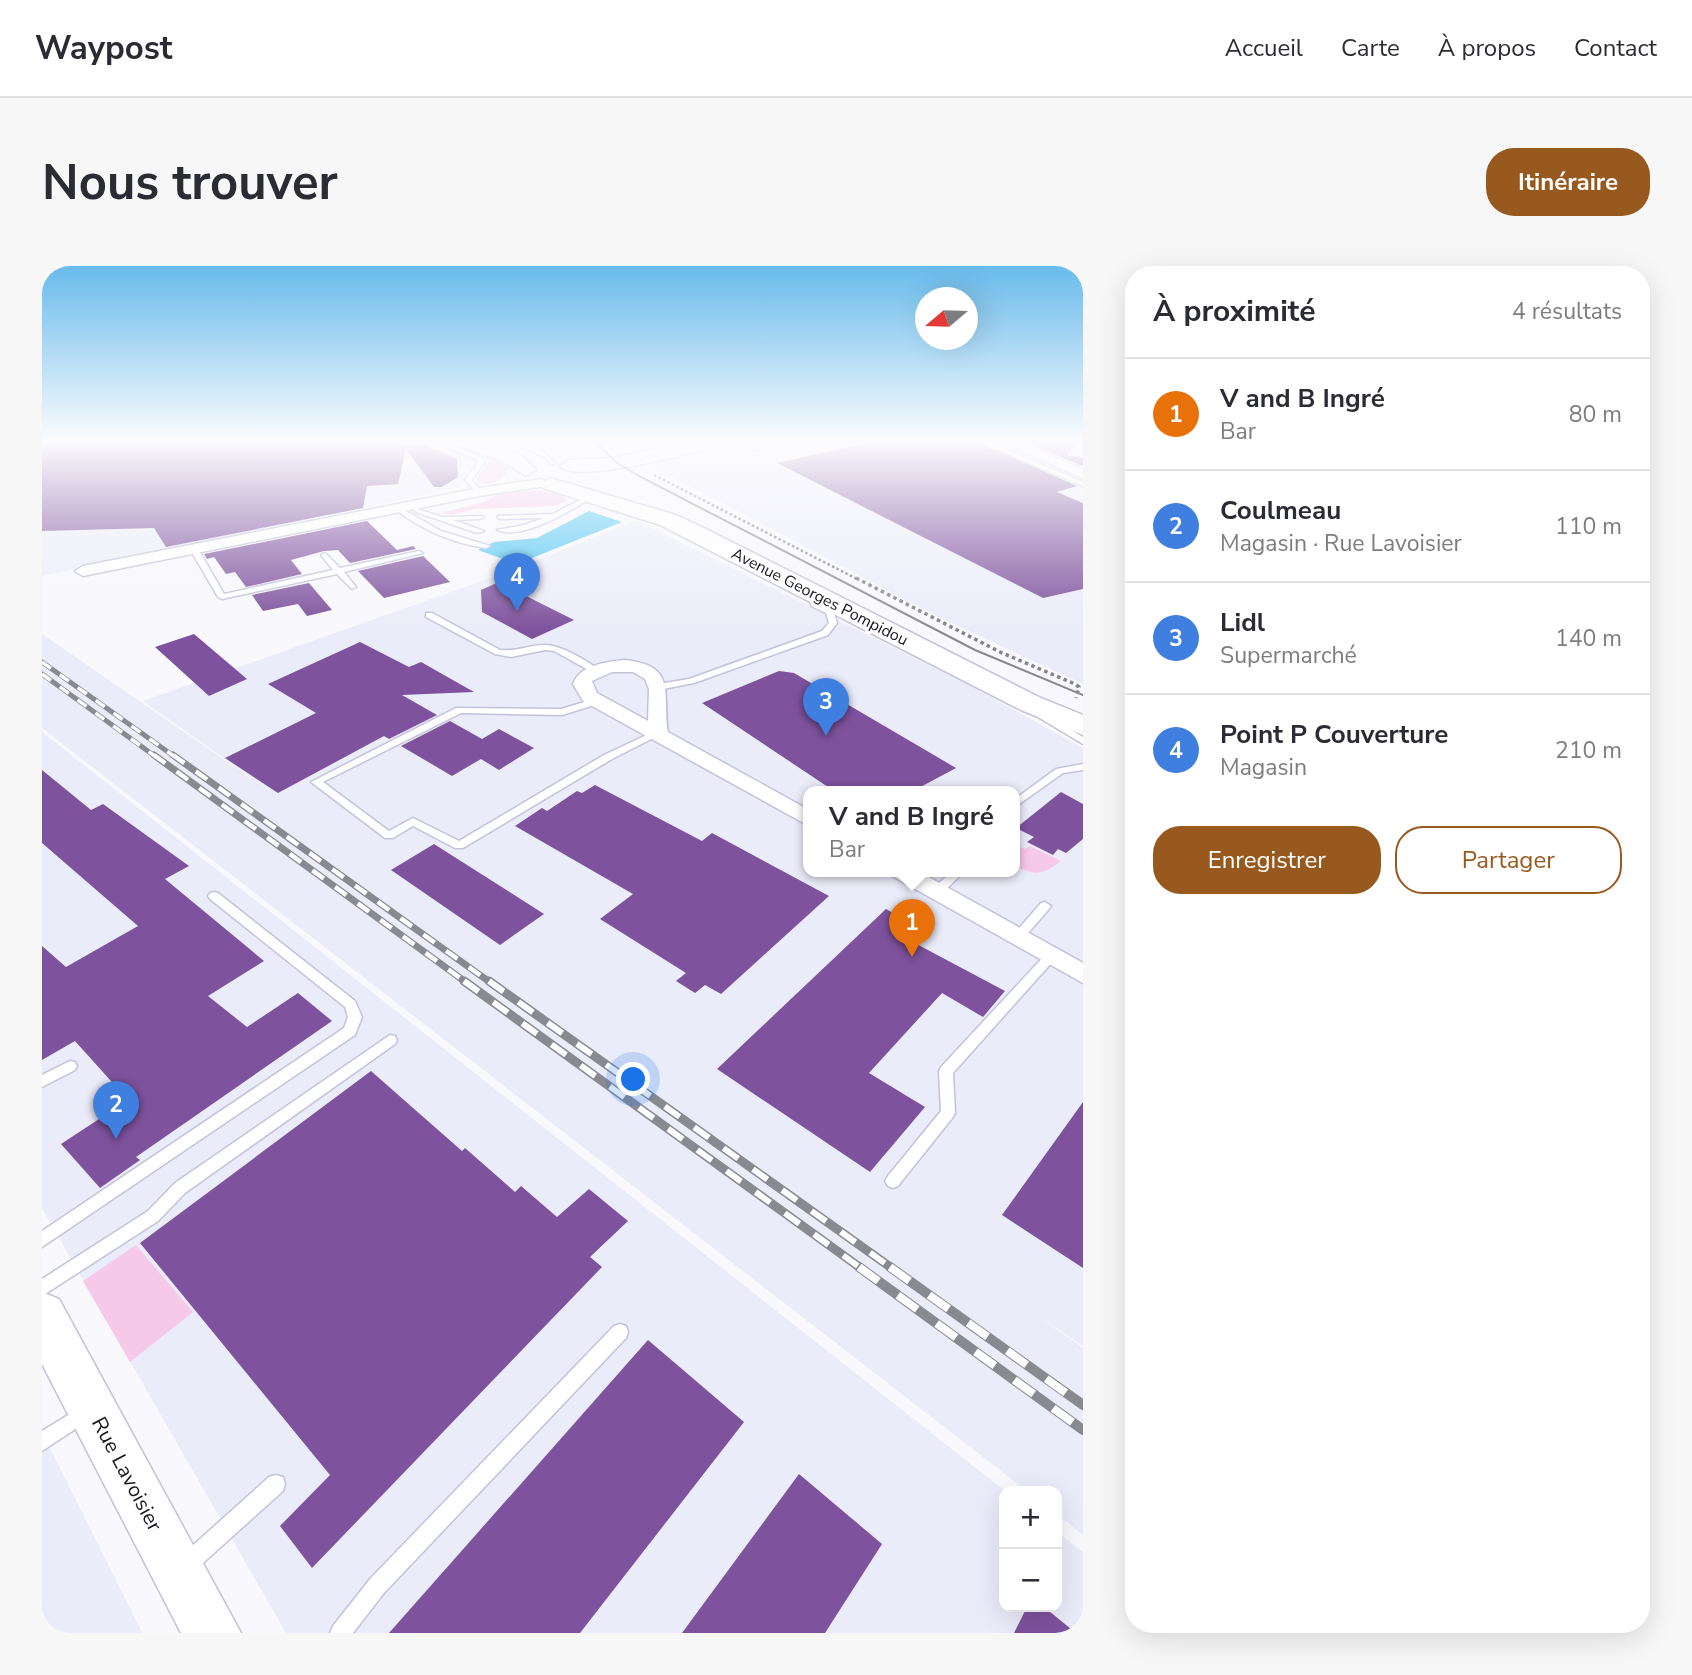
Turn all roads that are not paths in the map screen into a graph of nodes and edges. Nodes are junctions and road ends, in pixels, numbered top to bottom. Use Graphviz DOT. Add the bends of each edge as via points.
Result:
graph roads {
  1 [pos="420,504"];
  2 [pos="556,504"];
  3 [pos="627,504"];
  4 [pos="642,504"];
  5 [pos="404,507"];
  6 [pos="499,516"];
  7 [pos="556,516"];
  8 [pos="480,517"];
  9 [pos="436,518"];
  10 [pos="668,520"];
  11 [pos="501,530"];
  12 [pos="480,531"];
  13 [pos="486,546"];
  14 [pos="194,549"];
  15 [pos="419,554"];
  16 [pos="325,555"];
  17 [pos="83,571"];
  18 [pos="338,571"];
  19 [pos="352,587"];
  20 [pos="429,615"];
  21 [pos="595,670"];
  22 [pos="978,677"];
  23 [pos="658,687"];
  24 [pos="598,701"];
  25 [pos="1083,710"];
  26 [pos="1083,726"];
  27 [pos="658,733"];
  28 [pos="1083,741"];
  29 [pos="1083,767"];
  30 [pos="1020,800"];
  31 [pos="803,816"];
  32 [pos="910,877"];
  33 [pos="953,877"];
  34 [pos="936,892"];
  35 [pos="214,896"];
  36 [pos="1045,906"];
  37 [pos="1018,937"];
  38 [pos="1051,956"];
  39 [pos="1083,974"];
  40 [pos="390,1040"];
  41 [pos="71,1066"];
  42 [pos="42,1081"];
  43 [pos="892,1181"];
  44 [pos="42,1240"];
  45 [pos="42,1288"];
  46 [pos="42,1315"];
  47 [pos="620,1332"];
  48 [pos="68,1424"];
  49 [pos="42,1442"];
  50 [pos="276,1484"];
  51 [pos="179,1571"];
  52 [pos="212,1633"];
  53 [pos="340,1633"];
  1 -- 5 [label="street"];
  2 -- 7 [label="lane"];
  3 -- 10 [label="main road, Avenue Georges Pompidou"];
  4 -- 25 [label="main road, Avenue Georges Pompidou" via="710,526 993,671"];
  5 -- 9 [label="lane"];
  5 -- 13 [label="lane" via="416,522 469,544"];
  5 -- 14 [label="street"];
  6 -- 7 [label="lane"];
  7 -- 11 [label="lane" via="523,530"];
  8 -- 9 [label="lane"];
  9 -- 12 [label="lane"];
  10 -- 22 [label="main road, Avenue Georges Pompidou"];
  10 -- 23 [label="lane" via="713,550 830,612 833,623 825,632 691,681"];
  14 -- 17 [label="street"];
  14 -- 18 [label="lane" via="222,597"];
  15 -- 18 [label="lane"];
  16 -- 18 [label="lane"];
  18 -- 19 [label="lane"];
  20 -- 21 [label="lane" via="498,652 511,654 545,646"];
  21 -- 23 [label="street" via="632,667 650,674"];
  21 -- 24 [label="street" via="582,684"];
  22 -- 26 [label="main road, Avenue Georges Pompidou"];
  22 -- 28 [label="lane"];
  23 -- 27 [label="street"];
  24 -- 27 [label="street"];
  24 -- 27 [label="lane" via="562,712 459,710 316,782 389,836 412,821 459,846 608,757"];
  27 -- 31 [label="street"];
  29 -- 30 [label="lane" via="1060,771"];
  32 -- 34 [label="street"];
  33 -- 34 [label="lane"];
  34 -- 37 [label="street"];
  35 -- 44 [label="lane" via="350,1004 355,1017 350,1031"];
  36 -- 37 [label="lane"];
  37 -- 38 [label="street"];
  38 -- 39 [label="street"];
  38 -- 43 [label="lane" via="946,1071 948,1112"];
  40 -- 45 [label="lane" via="180,1188 153,1216"];
  41 -- 42 [label="lane"];
  46 -- 51 [label="street, Rue Lavoisier"];
  47 -- 53 [label="lane" via="377,1586"];
  48 -- 49 [label="lane"];
  50 -- 51 [label="lane"];
  51 -- 52 [label="street, Rue Lavoisier"];
}
